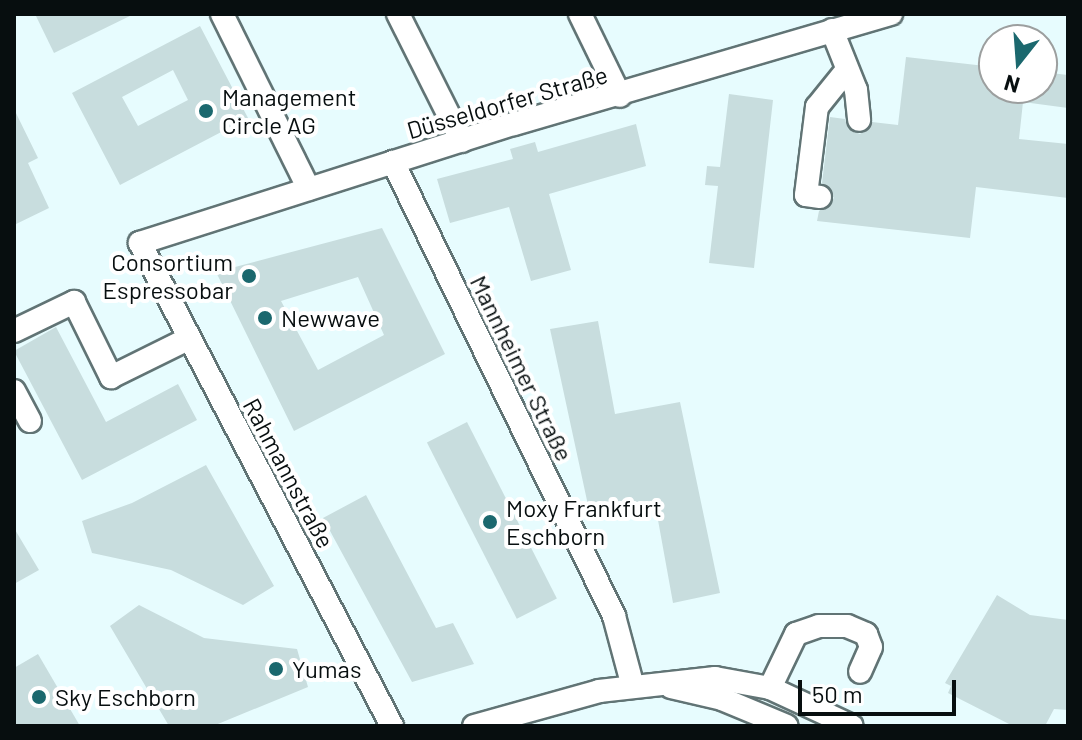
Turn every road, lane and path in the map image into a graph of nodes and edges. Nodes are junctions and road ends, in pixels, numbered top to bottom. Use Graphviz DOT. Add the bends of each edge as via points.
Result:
graph roads {
  1 [pos="222,14"];
  2 [pos="398,14"];
  3 [pos="580,14"];
  4 [pos="891,14"];
  5 [pos="832,30"];
  6 [pos="846,71"];
  7 [pos="620,96"];
  8 [pos="859,120"];
  9 [pos="462,141"];
  10 [pos="393,162"];
  11 [pos="309,189"];
  12 [pos="820,197"];
  13 [pos="140,243"];
  14 [pos="14,331"];
  15 [pos="188,339"];
  16 [pos="14,391"];
  17 [pos="30,421"];
  18 [pos="860,672"];
  19 [pos="639,686"];
  20 [pos="770,688"];
  21 [pos="392,726"];
  22 [pos="474,726"];
  23 [pos="787,726"];
  24 [pos="852,726"];
  1 -- 11 [label="street"];
  2 -- 9 [label="street"];
  3 -- 7 [label="street"];
  4 -- 5 [label="street, Düsseldorfer Straße"];
  5 -- 6 [label="street"];
  5 -- 7 [label="street, Düsseldorfer Straße"];
  6 -- 8 [label="street" via="856,90"];
  6 -- 12 [label="street" via="817,107 806,195"];
  7 -- 9 [label="street, Düsseldorfer Straße"];
  9 -- 10 [label="street, Düsseldorfer Straße"];
  10 -- 11 [label="street, Düsseldorfer Straße"];
  10 -- 19 [label="street, Mannheimer Straße" via="614,616"];
  11 -- 13 [label="street, Düsseldorfer Straße"];
  13 -- 15 [label="street, Rahmannstraße"];
  14 -- 15 [label="street" via="74,302 111,377"];
  15 -- 21 [label="street, Rahmannstraße"];
  16 -- 17 [label="street"];
  18 -- 20 [label="street" via="871,647 866,634 847,626 819,626 796,634"];
  19 -- 20 [label="street" via="715,678"];
  19 -- 22 [label="street"];
  19 -- 23 [label="street" via="722,699"];
  20 -- 24 [label="street"];
}
